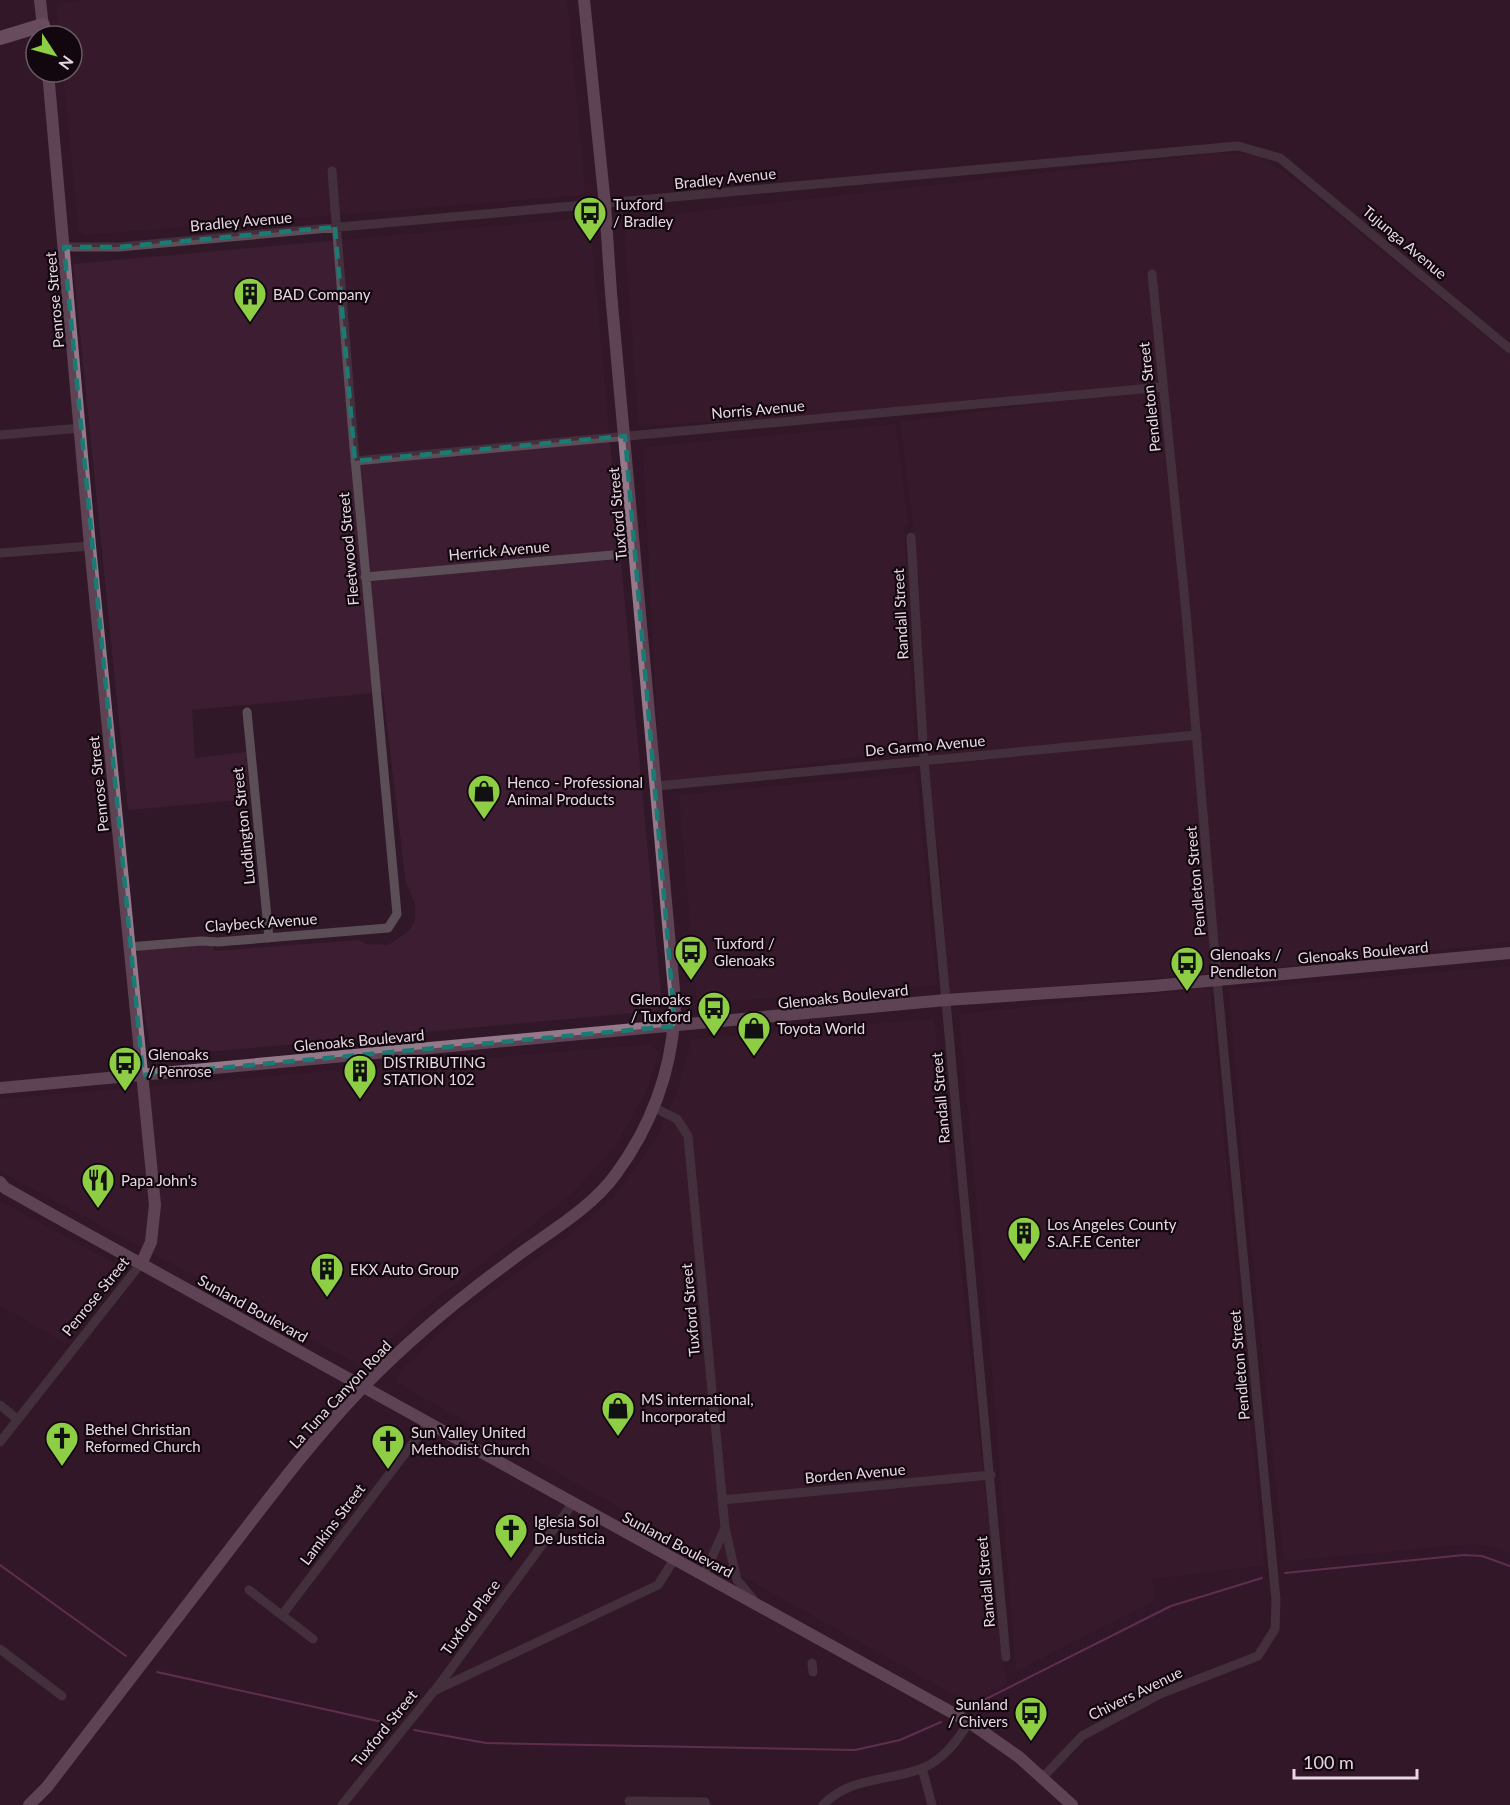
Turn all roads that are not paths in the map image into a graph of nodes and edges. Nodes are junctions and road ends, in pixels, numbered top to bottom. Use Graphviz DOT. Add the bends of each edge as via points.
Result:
graph roads {
  1 [pos="40,0"];
  2 [pos="584,0"];
  3 [pos="43,24"];
  4 [pos="24,34"];
  5 [pos="0,38"];
  6 [pos="49,84"];
  7 [pos="1280,158"];
  8 [pos="332,171"];
  9 [pos="605,205"];
  10 [pos="335,228"];
  11 [pos="64,247"];
  12 [pos="1152,274"];
  13 [pos="1510,349"];
  14 [pos="1163,387"];
  15 [pos="81,428"];
  16 [pos="0,435"];
  17 [pos="625,436"];
  18 [pos="356,461"];
  19 [pos="911,537"];
  20 [pos="90,546"];
  21 [pos="0,553"];
  22 [pos="635,553"];
  23 [pos="365,577"];
  24 [pos="247,712"];
  25 [pos="1197,735"];
  26 [pos="924,760"];
  27 [pos="657,786"];
  28 [pos="394,923"];
  29 [pos="268,938"];
  30 [pos="129,947"];
  31 [pos="1510,953"];
  32 [pos="1217,980"];
  33 [pos="946,1000"];
  34 [pos="675,1026"];
  35 [pos="143,1075"];
  36 [pos="0,1088"];
  37 [pos="655,1108"];
  38 [pos="2,1186"];
  39 [pos="142,1262"];
  40 [pos="364,1386"];
  41 [pos="0,1406"];
  42 [pos="17,1419"];
  43 [pos="429,1422"];
  44 [pos="0,1442"];
  45 [pos="991,1475"];
  46 [pos="722,1500"];
  47 [pos="573,1503"];
  48 [pos="725,1528"];
  49 [pos="675,1558"];
  50 [pos="704,1575"];
  51 [pos="249,1590"];
  52 [pos="772,1613"];
  53 [pos="282,1615"];
  54 [pos="1275,1629"];
  55 [pos="313,1639"];
  56 [pos="0,1649"];
  57 [pos="1006,1657"];
  58 [pos="434,1691"];
  59 [pos="63,1696"];
  60 [pos="969,1722"];
  61 [pos="922,1768"];
  62 [pos="1043,1777"];
  63 [pos="629,1801"];
  64 [pos="29,1805"];
  65 [pos="342,1805"];
  66 [pos="706,1805"];
  67 [pos="823,1805"];
  68 [pos="932,1805"];
  69 [pos="1072,1805"];
  1 -- 3 [label="main road"];
  2 -- 9 [label="main road, Tuxford Street"];
  4 -- 5 [label="highway"];
  6 -- 11 [label="main road, Penrose Street"];
  7 -- 9 [label="street, Bradley Avenue" via="1238,146"];
  7 -- 13 [label="street, Tujunga Avenue"];
  8 -- 10 [label="street, Fleetwood Street"];
  9 -- 10 [label="street, Bradley Avenue"];
  9 -- 17 [label="main road, Tuxford Street"];
  10 -- 11 [label="street, Bradley Avenue" via="119,247"];
  10 -- 18 [label="street, Fleetwood Street"];
  11 -- 15 [label="main road, Penrose Street"];
  12 -- 14 [label="street, Pendleton Street"];
  14 -- 17 [label="street, Norris Avenue"];
  14 -- 25 [label="street, Pendleton Street"];
  15 -- 16 [label="street"];
  15 -- 20 [label="main road, Penrose Street"];
  17 -- 18 [label="street, Norris Avenue"];
  17 -- 22 [label="main road, Tuxford Street"];
  18 -- 23 [label="street, Fleetwood Street"];
  19 -- 26 [label="street, Randall Street"];
  20 -- 21 [label="street"];
  20 -- 30 [label="main road, Penrose Street"];
  22 -- 23 [label="street, Herrick Avenue"];
  22 -- 27 [label="main road, Tuxford Street"];
  23 -- 28 [label="street, Fleetwood Street" via="398,914"];
  24 -- 29 [label="street, Luddington Street"];
  25 -- 26 [label="street, De Garmo Avenue"];
  25 -- 32 [label="street, Pendleton Street"];
  26 -- 27 [label="street, De Garmo Avenue"];
  26 -- 33 [label="street, Randall Street"];
  27 -- 34 [label="main road, Tuxford Street"];
  28 -- 29 [label="street, Claybeck Avenue" via="388,928"];
  29 -- 30 [label="street, Claybeck Avenue"];
  30 -- 35 [label="main road, Penrose Street"];
  31 -- 32 [label="main road, Glenoaks Boulevard"];
  32 -- 33 [label="main road, Glenoaks Boulevard"];
  32 -- 54 [label="street, Pendleton Street" via="1276,1600"];
  33 -- 34 [label="main road, Glenoaks Boulevard"];
  33 -- 45 [label="street, Randall Street"];
  34 -- 35 [label="main road, Glenoaks Boulevard"];
  34 -- 37 [label="main road, La Tuna Canyon Road" via="665,1080"];
  35 -- 36 [label="main road, Glenoaks Boulevard"];
  35 -- 39 [label="main road, Penrose Street" via="155,1214 151,1242"];
  37 -- 40 [label="main road, La Tuna Canyon Road" via="634,1149 593,1198 434,1320"];
  37 -- 46 [label="street, Tuxford Street" via="677,1119 688,1136"];
  38 -- 39 [label="main road, Sunland Boulevard"];
  39 -- 40 [label="main road, Sunland Boulevard"];
  39 -- 42 [label="street, Penrose Street"];
  40 -- 43 [label="main road, Sunland Boulevard"];
  40 -- 64 [label="main road, La Tuna Canyon Road" via="311,1444"];
  41 -- 42 [label="street"];
  42 -- 44 [label="street, Penrose Street"];
  43 -- 47 [label="main road, Sunland Boulevard"];
  43 -- 53 [label="street, Lamkins Street"];
  45 -- 46 [label="street, Borden Avenue"];
  45 -- 57 [label="street, Randall Street"];
  46 -- 48 [label="street, Tuxford Street"];
  47 -- 49 [label="main road, Sunland Boulevard"];
  47 -- 58 [label="street, Tuxford Place"];
  48 -- 50 [label="street"];
  48 -- 52 [label="street, Tuxford Street" via="738,1580 746,1593"];
  49 -- 50 [label="main road, Sunland Boulevard"];
  49 -- 58 [label="street, Tuxford Street" via="658,1585"];
  50 -- 52 [label="main road, Sunland Boulevard"];
  51 -- 53 [label="street"];
  52 -- 60 [label="main road, Sunland Boulevard"];
  53 -- 55 [label="street"];
  54 -- 62 [label="street, Chivers Avenue" via="1258,1656 1160,1694 1082,1736"];
  56 -- 59 [label="street"];
  58 -- 65 [label="street, Tuxford Street"];
  60 -- 61 [label="street" via="957,1742"];
  60 -- 62 [label="main road, Sunland Boulevard"];
  61 -- 67 [label="street" via="848,1786"];
  61 -- 68 [label="street"];
  62 -- 69 [label="main road, Sunland Boulevard"];
  63 -- 66 [label="street"];
}
